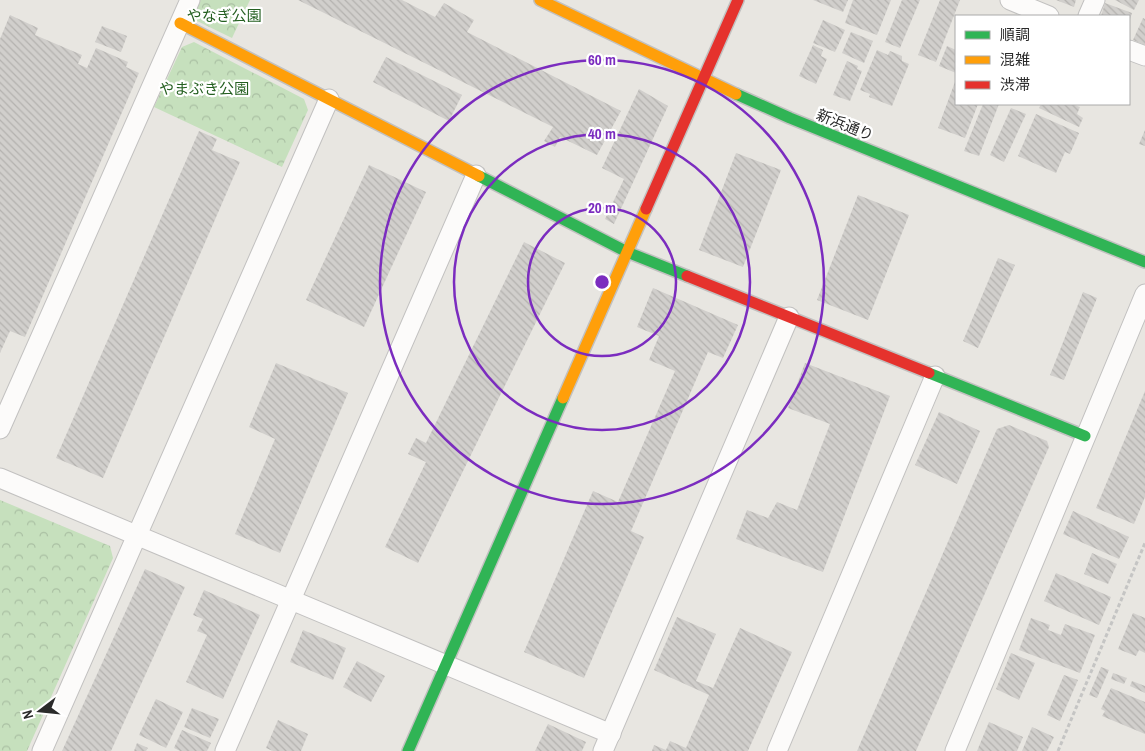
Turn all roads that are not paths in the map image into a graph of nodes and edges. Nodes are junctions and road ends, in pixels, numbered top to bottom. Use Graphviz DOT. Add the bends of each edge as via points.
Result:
graph roads {
  1 [pos="190,0"];
  2 [pos="540,0"];
  3 [pos="738,0"];
  4 [pos="1010,0"];
  5 [pos="1095,0"];
  6 [pos="1046,15"];
  7 [pos="1088,15"];
  8 [pos="180,23"];
  9 [pos="1130,50"];
  10 [pos="1145,56"];
  11 [pos="703,79"];
  12 [pos="328,99"];
  13 [pos="476,175"];
  14 [pos="627,252"];
  15 [pos="1145,262"];
  16 [pos="1145,294"];
  17 [pos="789,317"];
  18 [pos="935,376"];
  19 [pos="0,429"];
  20 [pos="1085,436"];
  21 [pos="0,478"];
  22 [pos="136,535"];
  23 [pos="291,600"];
  24 [pos="446,666"];
  25 [pos="607,742"];
  26 [pos="42,751"];
  27 [pos="225,751"];
  28 [pos="408,751"];
  29 [pos="777,751"];
  30 [pos="955,751"];
  1 -- 8 [label="street"];
  2 -- 11 [label="street, 新浜通り"];
  3 -- 11 [label="street"];
  4 -- 6 [label="street"];
  5 -- 7 [label="street"];
  8 -- 12 [label="street"];
  8 -- 19 [label="street"];
  9 -- 10 [label="street"];
  11 -- 14 [label="street"];
  11 -- 15 [label="street, 新浜通り" via="790,118"];
  12 -- 13 [label="street"];
  12 -- 22 [label="street"];
  13 -- 14 [label="street"];
  13 -- 23 [label="street"];
  14 -- 17 [label="street"];
  14 -- 24 [label="street"];
  16 -- 20 [label="street"];
  17 -- 18 [label="street"];
  17 -- 25 [label="street"];
  18 -- 20 [label="street"];
  18 -- 29 [label="street"];
  20 -- 30 [label="street"];
  21 -- 22 [label="street"];
  22 -- 23 [label="street"];
  22 -- 26 [label="street"];
  23 -- 24 [label="street"];
  23 -- 27 [label="street"];
  24 -- 25 [label="street"];
  24 -- 28 [label="street"];
}
